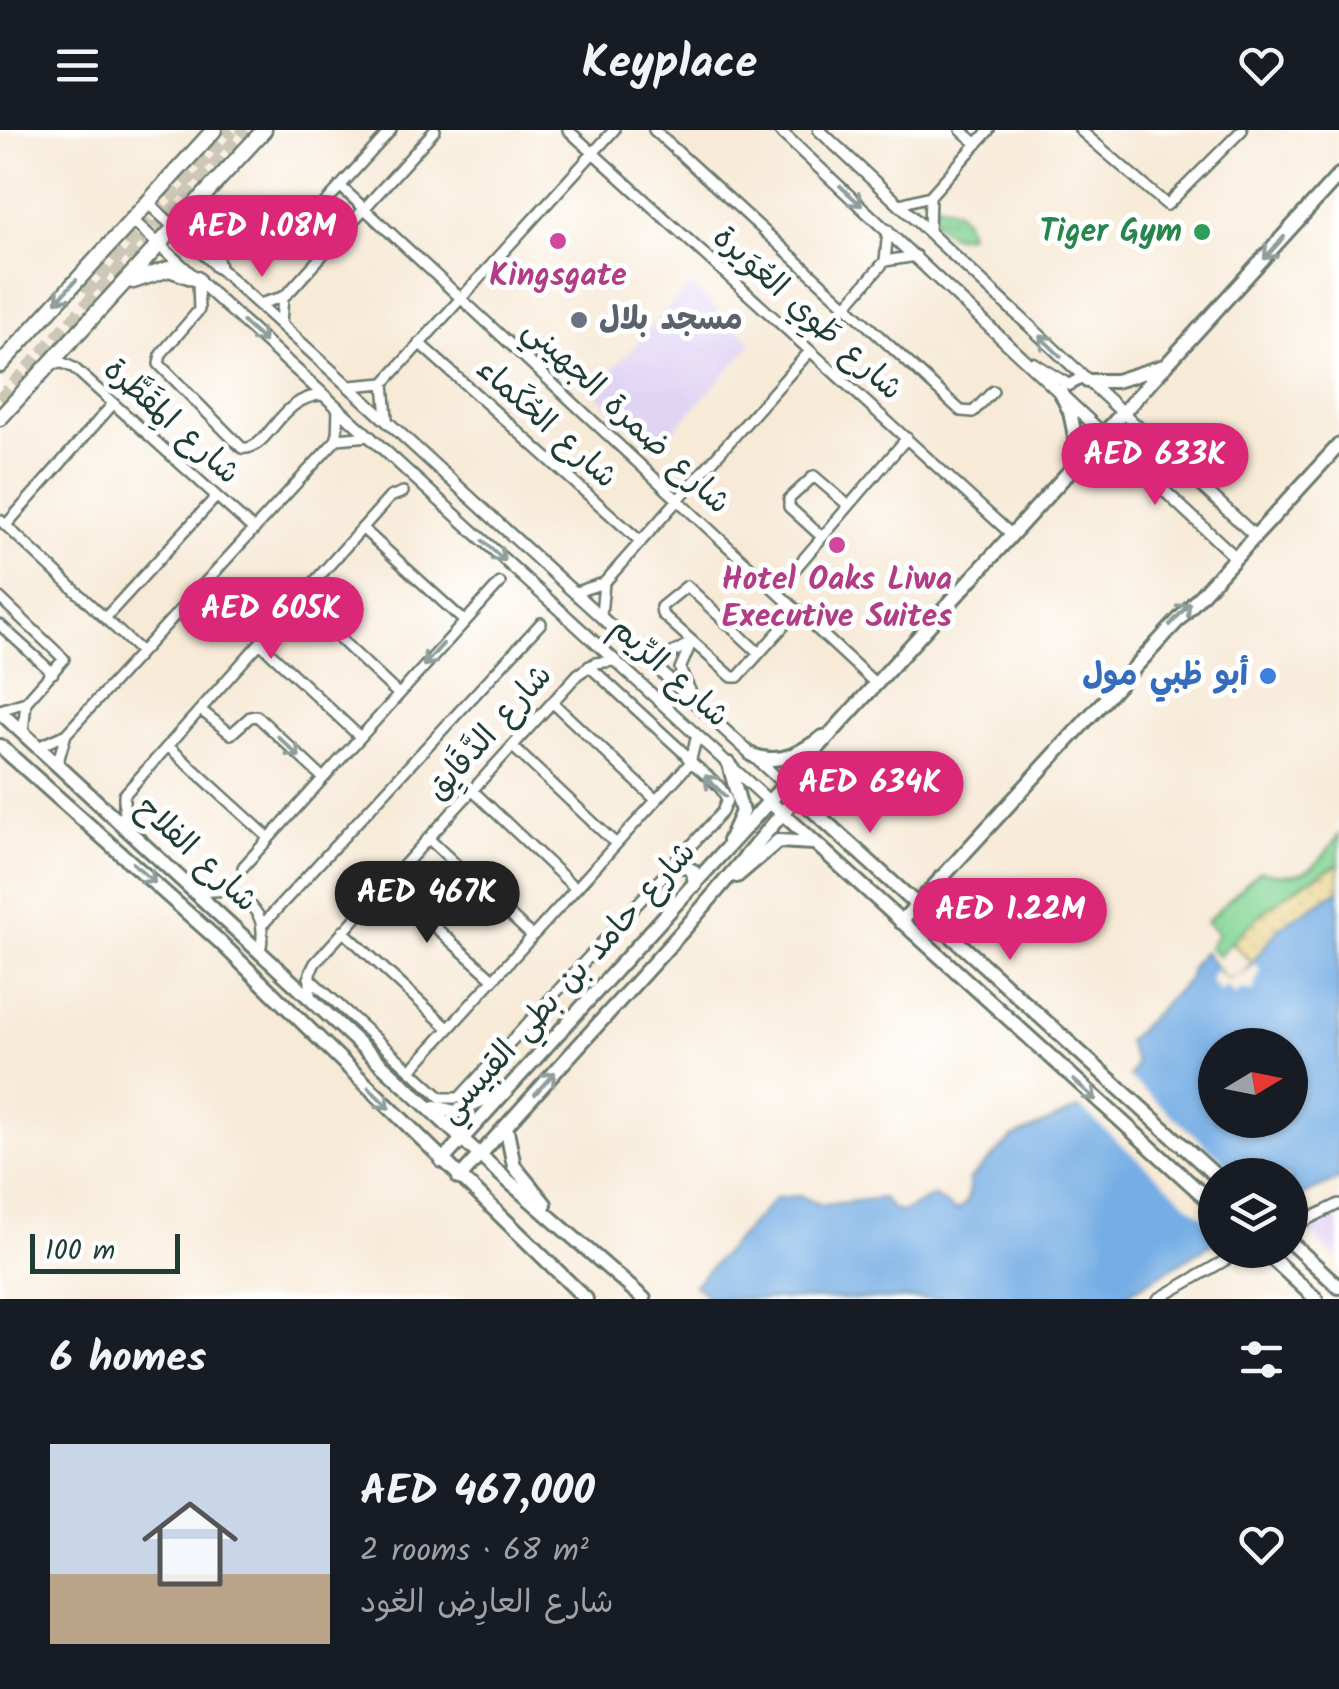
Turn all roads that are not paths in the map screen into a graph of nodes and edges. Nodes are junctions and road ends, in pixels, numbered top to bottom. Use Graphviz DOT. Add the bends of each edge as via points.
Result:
graph roads {
  1 [pos="214,130"];
  2 [pos="264,130"];
  3 [pos="390,130"];
  4 [pos="436,130"];
  5 [pos="568,130"];
  6 [pos="614,130"];
  7 [pos="654,130"];
  8 [pos="779,130"];
  9 [pos="819,130"];
  10 [pos="961,130"];
  11 [pos="990,130"];
  12 [pos="1242,130"];
  13 [pos="1083,131"];
  14 [pos="976,144"];
  15 [pos="593,153"];
  16 [pos="1339,175"];
  17 [pos="340,186"];
  18 [pos="930,196"];
  19 [pos="198,200"];
  20 [pos="148,203"];
  21 [pos="900,204"];
  22 [pos="364,208"];
  23 [pos="132,220"];
  24 [pos="308,222"];
  25 [pos="176,228"];
  26 [pos="888,230"];
  27 [pos="929,230"];
  28 [pos="160,246"];
  29 [pos="200,250"];
  30 [pos="916,256"];
  31 [pos="885,261"];
  32 [pos="217,265"];
  33 [pos="182,266"];
  34 [pos="196,279"];
  35 [pos="127,283"];
  36 [pos="282,298"];
  37 [pos="460,298"];
  38 [pos="259,304"];
  39 [pos="847,305"];
  40 [pos="281,324"];
  41 [pos="419,343"];
  42 [pos="810,351"];
  43 [pos="1028,361"];
  44 [pos="50,364"];
  45 [pos="0,365"];
  46 [pos="1167,365"];
  47 [pos="1085,379"];
  48 [pos="384,383"];
  49 [pos="350,386"];
  50 [pos="993,391"];
  51 [pos="1060,392"];
  52 [pos="324,395"];
  53 [pos="114,404"];
  54 [pos="338,408"];
  55 [pos="1120,414"];
  56 [pos="0,418"];
  57 [pos="388,418"];
  58 [pos="1103,434"];
  59 [pos="370,436"];
  60 [pos="908,438"];
  61 [pos="337,439"];
  62 [pos="1339,445"];
  63 [pos="1080,460"];
  64 [pos="403,492"];
  65 [pos="216,497"];
  66 [pos="679,499"];
  67 [pos="849,506"];
  68 [pos="3,522"];
  69 [pos="362,528"];
  70 [pos="254,530"];
  71 [pos="1012,535"];
  72 [pos="1254,535"];
  73 [pos="822,537"];
  74 [pos="641,542"];
  75 [pos="1234,556"];
  76 [pos="604,583"];
  77 [pos="500,584"];
  78 [pos="777,590"];
  79 [pos="576,592"];
  80 [pos="0,598"];
  81 [pos="300,600"];
  82 [pos="798,610"];
  83 [pos="601,615"];
  84 [pos="105,618"];
  85 [pos="464,621"];
  86 [pos="541,623"];
  87 [pos="0,625"];
  88 [pos="692,641"];
  89 [pos="262,644"];
  90 [pos="641,651"];
  91 [pos="141,652"];
  92 [pos="759,653"];
  93 [pos="614,661"];
  94 [pos="589,666"];
  95 [pos="53,672"];
  96 [pos="877,685"];
  97 [pos="398,694"];
  98 [pos="694,699"];
  99 [pos="26,702"];
  100 [pos="552,702"];
  101 [pos="0,711"];
  102 [pos="202,711"];
  103 [pos="841,724"];
  104 [pos="23,732"];
  105 [pos="66,734"];
  106 [pos="698,734"];
  107 [pos="360,737"];
  108 [pos="0,746"];
  109 [pos="169,746"];
  110 [pos="512,746"];
  111 [pos="38,748"];
  112 [pos="752,754"];
  113 [pos="690,763"];
  114 [pos="729,764"];
  115 [pos="58,765"];
  116 [pos="322,778"];
  117 [pos="472,790"];
  118 [pos="792,791"];
  119 [pos="656,800"];
  120 [pos="770,802"];
  121 [pos="782,813"];
  122 [pos="126,826"];
  123 [pos="268,838"];
  124 [pos="428,838"];
  125 [pos="616,844"];
  126 [pos="816,844"];
  127 [pos="729,846"];
  128 [pos="676,862"];
  129 [pos="243,867"];
  130 [pos="941,877"];
  131 [pos="386,884"];
  132 [pos="695,886"];
  133 [pos="575,888"];
  134 [pos="197,892"];
  135 [pos="915,906"];
  136 [pos="901,922"];
  137 [pos="264,923"];
  138 [pos="688,926"];
  139 [pos="343,932"];
  140 [pos="532,936"];
  141 [pos="961,948"];
  142 [pos="260,952"];
  143 [pos="309,978"];
  144 [pos="493,979"];
  145 [pos="310,998"];
  146 [pos="448,1028"];
  147 [pos="367,1039"];
  148 [pos="411,1070"];
  149 [pos="510,1085"];
  150 [pos="424,1102"];
  151 [pos="506,1126"];
  152 [pos="463,1139"];
  153 [pos="480,1155"];
  154 [pos="1198,1160"];
  155 [pos="442,1161"];
  156 [pos="459,1178"];
  157 [pos="1198,1191"];
  158 [pos="1339,1204"];
  159 [pos="1308,1219"];
  160 [pos="577,1239"];
  161 [pos="1308,1259"];
  162 [pos="1212,1268"];
  163 [pos="1283,1268"];
  164 [pos="1339,1287"];
  165 [pos="586,1299"];
  166 [pos="644,1299"];
  167 [pos="1158,1299"];
  168 [pos="1316,1299"];
  1 -- 20 [label="main road"];
  2 -- 19 [label="main road"];
  3 -- 17 [label="street"];
  4 -- 22 [label="street"];
  5 -- 15 [label="street, شارع طَوِي العُوَيرة"];
  6 -- 15 [label="street"];
  7 -- 39 [label="street"];
  8 -- 26 [label="street, one-way"];
  9 -- 21 [label="street"];
  10 -- 14 [label="street"];
  11 -- 14 [label="street"];
  12 -- 13 [label="street" via="1167,205"];
  14 -- 18 [label="street"];
  15 -- 37 [label="street"];
  15 -- 42 [label="street, شارع طَوِي العُوَيرة"];
  16 -- 46 [label="main road, شارع حامد بن بطي القبيسي, one-way"];
  17 -- 22 [label="street, شارع ضمرة الجهيني"];
  17 -- 24 [label="street"];
  18 -- 21 [label="street"];
  18 -- 27 [label="street"];
  19 -- 25 [label="main road"];
  19 -- 32 [label="main road"];
  20 -- 23 [label="main road"];
  20 -- 25 [label="street, شارع الرِّيم"];
  21 -- 27 [label="street"];
  22 -- 36 [label="street"];
  22 -- 37 [label="street, شارع ضمرة الجهيني"];
  23 -- 28 [label="street, شارع الرِّيم"];
  23 -- 45 [label="main road, one-way"];
  25 -- 28 [label="main road"];
  25 -- 29 [label="street, شارع الرِّيم"];
  26 -- 30 [label="street"];
  26 -- 31 [label="street"];
  47 -- 27 [label="street, one-way"];
  28 -- 33 [label="street, شارع الرِّيم"];
  28 -- 35 [label="main road"];
  29 -- 32 [label="street, شارع الرِّيم"];
  29 -- 33 [label="street" via="186,253"];
  30 -- 31 [label="street"];
  30 -- 43 [label="street"];
  31 -- 39 [label="street"];
  32 -- 38 [label="street, شارع الرِّيم"];
  33 -- 34 [label="street, شارع الرِّيم"];
  34 -- 35 [label="main road" via="169,269"];
  34 -- 52 [label="street, شارع الرِّيم, one-way"];
  34 -- 52 [label="street" via="199,310 161,354 160,367 242,448 256,446 297,399"];
  35 -- 44 [label="main road"];
  36 -- 38 [label="street"];
  36 -- 40 [label="street"];
  37 -- 41 [label="street"];
  37 -- 66 [label="street, شارع ضمرة الجهيني"];
  38 -- 40 [label="street, شارع الرِّيم"];
  39 -- 50 [label="street" via="962,412 973,412"];
  40 -- 49 [label="street, شارع الرِّيم"];
  41 -- 48 [label="street"];
  41 -- 74 [label="street, شارع الحُكَماء"];
  42 -- 60 [label="street, شارع طَوِي العُوَيرة"];
  42 -- 66 [label="street"];
  43 -- 47 [label="street" via="1069,385"];
  43 -- 51 [label="street"];
  44 -- 53 [label="street, شارع المِقَطَّرة" via="74,368"];
  44 -- 56 [label="main road"];
  46 -- 47 [label="main road" via="1116,381"];
  46 -- 55 [label="main road, شارع حامد بن بطي القبيسي"];
  47 -- 55 [label="street"];
  48 -- 49 [label="street"];
  48 -- 57 [label="street"];
  49 -- 57 [label="street, شارع الرِّيم"];
  51 -- 58 [label="street"];
  51 -- 63 [label="main road"];
  52 -- 54 [label="street, شارع الرِّيم"];
  53 -- 65 [label="street, شارع المِقَطَّرة"];
  53 -- 68 [label="street"];
  54 -- 59 [label="street, شارع الرِّيم"];
  54 -- 61 [label="street"];
  55 -- 58 [label="main road, شارع حامد بن بطي القبيسي"];
  55 -- 72 [label="street"];
  57 -- 79 [label="street, شارع الرِّيم"];
  58 -- 63 [label="main road, شارع حامد بن بطي القبيسي"];
  58 -- 75 [label="street"];
  59 -- 61 [label="street"];
  59 -- 93 [label="street, شارع الرِّيم, one-way"];
  60 -- 67 [label="street"];
  60 -- 71 [label="street, شارع طَوِي العُوَيرة"];
  61 -- 70 [label="street"];
  62 -- 72 [label="main road"];
  63 -- 71 [label="main road, شارع حامد بن بطي القبيسي"];
  64 -- 69 [label="street"];
  65 -- 70 [label="street, شارع المِقَطَّرة"];
  65 -- 84 [label="street"];
  66 -- 74 [label="street"];
  66 -- 78 [label="street, شارع ضمرة الجهيني"];
  67 -- 73 [label="street"];
  67 -- 73 [label="street" via="814,476 788,499"];
  68 -- 84 [label="street"];
  69 -- 81 [label="street"];
  69 -- 85 [label="street"];
  70 -- 91 [label="street"];
  71 -- 96 [label="main road, شارع حامد بن بطي القبيسي"];
  72 -- 75 [label="main road"];
  73 -- 78 [label="street"];
  74 -- 76 [label="street"];
  130 -- 75 [label="main road, one-way"];
  76 -- 79 [label="street"];
  76 -- 83 [label="street"];
  77 -- 85 [label="street"];
  78 -- 82 [label="street, شارع ضمرة الجهيني"];
  79 -- 83 [label="street, شارع الرِّيم"];
  80 -- 95 [label="street" via="63,654"];
  81 -- 89 [label="street"];
  81 -- 97 [label="street"];
  82 -- 92 [label="street"];
  82 -- 96 [label="street, شارع ضمرة الجهيني"];
  83 -- 90 [label="street, شارع الرِّيم"];
  84 -- 91 [label="street"];
  85 -- 97 [label="street, one-way"];
  86 -- 137 [label="street"];
  87 -- 95 [label="street"];
  88 -- 90 [label="street" via="667,656"];
  88 -- 92 [label="street" via="732,677"];
  88 -- 92 [label="street" via="662,614 661,606 680,587 687,586"];
  88 -- 98 [label="street" via="680,670"];
  89 -- 102 [label="street"];
  89 -- 107 [label="street"];
  90 -- 98 [label="street, شارع الرِّيم"];
  91 -- 105 [label="street"];
  93 -- 94 [label="street, شارع الدَّقَايِق"];
  93 -- 106 [label="street, شارع الرِّيم"];
  94 -- 100 [label="street, شارع الدَّقَايِق"];
  94 -- 113 [label="street"];
  95 -- 99 [label="street"];
  96 -- 103 [label="main road, شارع حامد بن بطي القبيسي"];
  97 -- 107 [label="street"];
  98 -- 112 [label="street, شارع الرِّيم"];
  99 -- 101 [label="street"];
  99 -- 104 [label="street"];
  100 -- 110 [label="street, شارع الدَّقَايِق"];
  100 -- 119 [label="street"];
  101 -- 104 [label="main road, شارع الفلاح"];
  102 -- 109 [label="street"];
  102 -- 116 [label="street, one-way" via="230,734 257,716"];
  103 -- 112 [label="main road" via="790,758"];
  103 -- 118 [label="main road, شارع حامد بن بطي القبيسي"];
  104 -- 111 [label="main road, شارع الفلاح"];
  105 -- 111 [label="street"];
  105 -- 115 [label="street"];
  106 -- 113 [label="street"];
  106 -- 114 [label="street, شارع الرِّيم"];
  107 -- 116 [label="street"];
  108 -- 155 [label="main road, شارع الفلاح, one-way" via="219,941"];
  109 -- 122 [label="street" via="124,795"];
  109 -- 123 [label="street"];
  110 -- 117 [label="street, شارع الدَّقَايِق"];
  110 -- 125 [label="street"];
  111 -- 115 [label="main road, شارع الفلاح"];
  112 -- 114 [label="street"];
  112 -- 118 [label="street, شارع الرِّيم"];
  113 -- 119 [label="street"];
  128 -- 113 [label="street, one-way" via="727,800"];
  114 -- 120 [label="street, شارع الرِّيم"];
  114 -- 127 [label="main road" via="742,812"];
  115 -- 122 [label="main road, شارع الفلاح"];
  116 -- 123 [label="street"];
  117 -- 124 [label="street, شارع الدَّقَايِق"];
  117 -- 133 [label="street"];
  118 -- 120 [label="main road, شارع حامد بن بطي القبيسي"];
  118 -- 121 [label="main road, شارع حامد بن بطي القبيسي"];
  118 -- 135 [label="main road, شارع الرِّيم"];
  119 -- 125 [label="street"];
  120 -- 121 [label="main road, شارع الرِّيم"];
  120 -- 127 [label="main road, شارع حامد بن بطي القبيسي"];
  121 -- 126 [label="main road, شارع الرِّيم"];
  121 -- 138 [label="main road, شارع حامد بن بطي القبيسي"];
  122 -- 134 [label="main road, شارع الفلاح"];
  123 -- 129 [label="street"];
  124 -- 131 [label="street, شارع الدَّقَايِق"];
  124 -- 140 [label="street"];
  125 -- 133 [label="street"];
  126 -- 136 [label="main road, شارع الرِّيم"];
  126 -- 138 [label="main road" via="778,840 765,848"];
  127 -- 132 [label="main road, شارع حامد بن بطي القبيسي"];
  128 -- 132 [label="main road" via="693,871"];
  128 -- 148 [label="street" via="464,1095 440,1098"];
  130 -- 135 [label="main road"];
  130 -- 141 [label="main road" via="941,906"];
  131 -- 139 [label="street, شارع الدَّقَايِق"];
  131 -- 144 [label="street"];
  132 -- 149 [label="main road, شارع حامد بن بطي القبيسي"];
  133 -- 140 [label="street"];
  134 -- 137 [label="street" via="232,892"];
  134 -- 142 [label="main road, شارع الفلاح"];
  135 -- 136 [label="main road"];
  135 -- 141 [label="main road, شارع الرِّيم"];
  136 -- 157 [label="main road, شارع الرِّيم, one-way"];
  137 -- 142 [label="street"];
  151 -- 138 [label="main road, شارع حامد بن بطي القبيسي, one-way"];
  139 -- 143 [label="street, شارع الدَّقَايِق"];
  139 -- 146 [label="street"];
  140 -- 144 [label="street"];
  141 -- 154 [label="main road, شارع الرِّيم"];
  142 -- 145 [label="main road, شارع الفلاح"];
  143 -- 145 [label="street"];
  143 -- 147 [label="street"];
  144 -- 146 [label="street"];
  145 -- 147 [label="main road, شارع الفلاح"];
  146 -- 148 [label="street"];
  147 -- 148 [label="street"];
  147 -- 150 [label="main road, شارع الفلاح"];
  149 -- 150 [label="main road" via="455,1112"];
  149 -- 152 [label="main road, شارع حامد بن بطي القبيسي"];
  150 -- 152 [label="main road, شارع الفلاح"];
  151 -- 153 [label="main road, شارع حامد بن بطي القبيسي"];
  151 -- 160 [label="main road" via="518,1173"];
  152 -- 153 [label="main road, شارع الفلاح"];
  152 -- 155 [label="main road, شارع حامد بن بطي القبيسي"];
  153 -- 156 [label="main road, شارع حامد بن بطي القبيسي"];
  153 -- 160 [label="main road, شارع الفلاح"];
  155 -- 156 [label="main road, شارع الفلاح"];
  156 -- 165 [label="main road, شارع الفلاح"];
  158 -- 159 [label="street"];
  160 -- 166 [label="main road"];
  161 -- 164 [label="main road"];
  162 -- 167 [label="street"];
  163 -- 168 [label="main road"];
}
